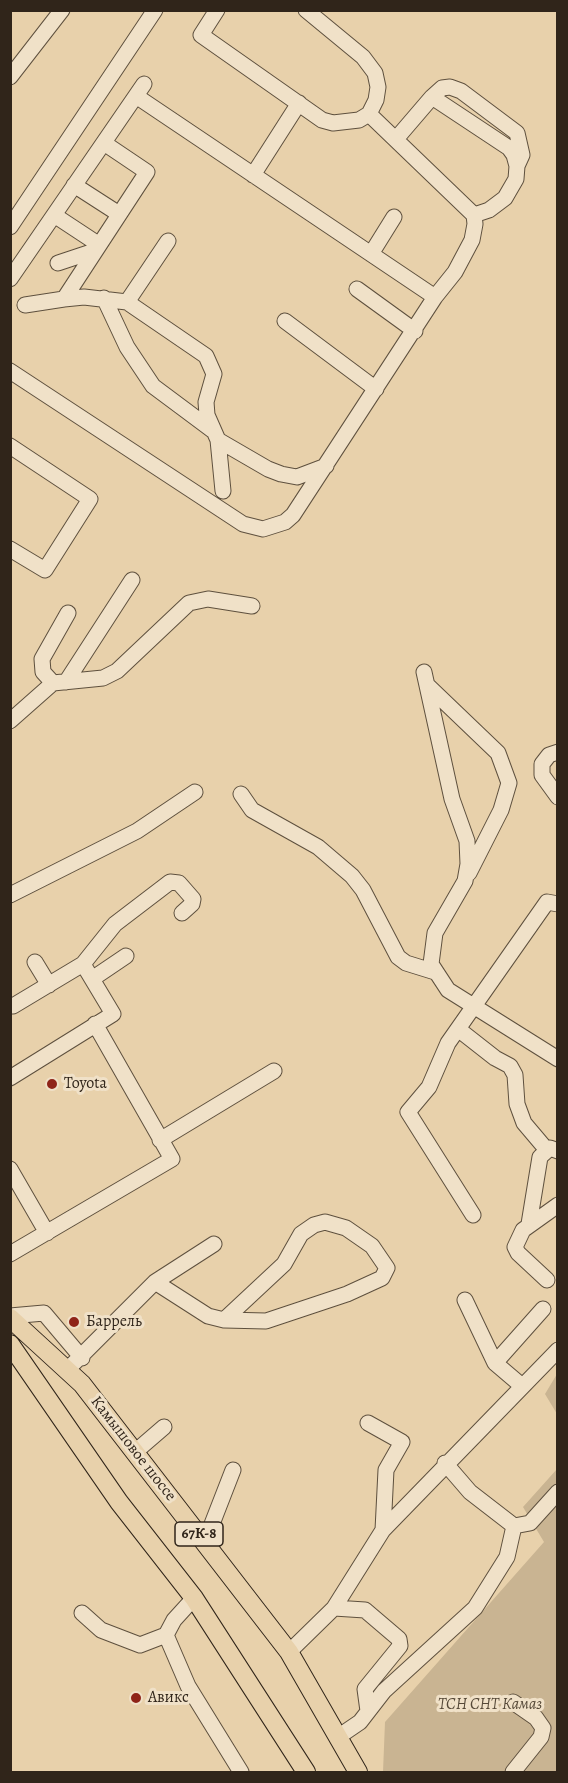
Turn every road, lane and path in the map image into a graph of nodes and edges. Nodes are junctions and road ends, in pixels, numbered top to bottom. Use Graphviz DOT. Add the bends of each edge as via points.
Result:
graph roads {
  1 [pos="62,10"];
  2 [pos="155,10"];
  3 [pos="217,10"];
  4 [pos="306,10"];
  5 [pos="10,78"];
  6 [pos="432,97"];
  7 [pos="299,103"];
  8 [pos="369,114"];
  9 [pos="396,139"];
  10 [pos="104,143"];
  11 [pos="518,166"];
  12 [pos="253,175"];
  13 [pos="75,185"];
  14 [pos="118,214"];
  15 [pos="54,215"];
  16 [pos="474,215"];
  17 [pos="394,217"];
  18 [pos="10,227"];
  19 [pos="168,241"];
  20 [pos="96,248"];
  21 [pos="371,254"];
  22 [pos="58,263"];
  23 [pos="10,279"];
  24 [pos="357,289"];
  25 [pos="435,297"];
  26 [pos="104,298"];
  27 [pos="64,299"];
  28 [pos="127,302"];
  29 [pos="18,307"];
  30 [pos="285,321"];
  31 [pos="415,331"];
  32 [pos="10,371"];
  33 [pos="376,389"];
  34 [pos="215,435"];
  35 [pos="10,446"];
  36 [pos="326,466"];
  37 [pos="223,490"];
  38 [pos="10,549"];
  39 [pos="132,580"];
  40 [pos="252,606"];
  41 [pos="68,613"];
  42 [pos="59,682"];
  43 [pos="10,721"];
  44 [pos="558,752"];
  45 [pos="195,792"];
  46 [pos="241,794"];
  47 [pos="558,797"];
  48 [pos="465,881"];
  49 [pos="10,895"];
  50 [pos="558,904"];
  51 [pos="182,913"];
  52 [pos="126,956"];
  53 [pos="35,962"];
  54 [pos="83,964"];
  55 [pos="435,972"];
  56 [pos="92,979"];
  57 [pos="49,985"];
  58 [pos="13,1006"];
  59 [pos="474,1008"];
  60 [pos="95,1024"];
  61 [pos="458,1029"];
  62 [pos="558,1059"];
  63 [pos="274,1071"];
  64 [pos="10,1078"];
  65 [pos="160,1140"];
  66 [pos="552,1150"];
  67 [pos="10,1169"];
  68 [pos="558,1205"];
  69 [pos="473,1215"];
  70 [pos="529,1224"];
  71 [pos="47,1233"];
  72 [pos="214,1244"];
  73 [pos="10,1254"];
  74 [pos="547,1280"];
  75 [pos="154,1282"];
  76 [pos="465,1300"];
  77 [pos="543,1309"];
  78 [pos="10,1317"];
  79 [pos="224,1320"];
  80 [pos="10,1344"];
  81 [pos="558,1350"];
  82 [pos="82,1358"];
  83 [pos="495,1363"];
  84 [pos="67,1371"];
  85 [pos="522,1386"];
  86 [pos="368,1423"];
  87 [pos="164,1426"];
  88 [pos="135,1452"];
  89 [pos="445,1463"];
  90 [pos="233,1470"];
  91 [pos="558,1492"];
  92 [pos="514,1526"];
  93 [pos="383,1530"];
  94 [pos="205,1542"];
  95 [pos="194,1598"];
  96 [pos="334,1608"];
  97 [pos="82,1613"];
  98 [pos="166,1635"];
  99 [pos="290,1653"];
  100 [pos="513,1702"];
  101 [pos="368,1712"];
  102 [pos="338,1737"];
  103 [pos="241,1773"];
  104 [pos="306,1773"];
  105 [pos="358,1773"];
  106 [pos="513,1773"];
  1 -- 5 [label="lane"];
  2 -- 18 [label="lane"];
  3 -- 7 [label="lane" via="201,35"];
  4 -- 8 [label="lane" via="363,57 375,74 378,87"];
  6 -- 9 [label="lane"];
  6 -- 11 [label="lane" via="509,148"];
  6 -- 11 [label="lane" via="441,88 450,87 505,123 517,133 522,155"];
  7 -- 8 [label="lane" via="333,123 359,120"];
  7 -- 12 [label="lane"];
  8 -- 9 [label="lane"];
  9 -- 16 [label="lane"];
  10 -- 12 [label="lane" via="140,90"];
  10 -- 13 [label="lane"];
  10 -- 14 [label="lane" via="147,172"];
  11 -- 16 [label="lane" via="505,198"];
  12 -- 21 [label="lane"];
  13 -- 14 [label="lane"];
  13 -- 15 [label="lane"];
  14 -- 20 [label="lane"];
  15 -- 20 [label="lane"];
  15 -- 23 [label="lane"];
  16 -- 25 [label="lane" via="472,240 455,272"];
  17 -- 21 [label="lane"];
  19 -- 28 [label="lane"];
  20 -- 22 [label="lane"];
  20 -- 27 [label="lane"];
  21 -- 25 [label="lane"];
  24 -- 31 [label="lane"];
  25 -- 31 [label="lane"];
  26 -- 27 [label="lane"];
  26 -- 28 [label="lane"];
  26 -- 34 [label="lane" via="127,347 153,386"];
  27 -- 29 [label="lane"];
  28 -- 34 [label="lane" via="206,356 214,374 207,416"];
  30 -- 33 [label="lane"];
  31 -- 33 [label="lane"];
  32 -- 36 [label="lane" via="253,528 274,526 293,515"];
  33 -- 36 [label="lane"];
  34 -- 36 [label="lane" via="268,470 281,474 297,477"];
  34 -- 37 [label="lane"];
  35 -- 38 [label="lane" via="90,499 45,570"];
  39 -- 42 [label="lane"];
  40 -- 42 [label="lane" via="199,599 189,603 117,671 103,678"];
  41 -- 42 [label="lane" via="42,659 43,672"];
  42 -- 43 [label="lane"];
  44 -- 47 [label="lane" via="542,764 543,775"];
  45 -- 49 [label="lane" via="137,831"];
  46 -- 55 [label="lane" via="252,810 318,847 352,876 398,957"];
  48 -- 48 [label="lane" via="467,841 452,799 425,679 498,753 508,783 501,810"];
  48 -- 55 [label="lane" via="435,933 431,948"];
  50 -- 59 [label="lane" via="547,902"];
  51 -- 54 [label="lane" via="193,899 179,883 170,882 115,924"];
  52 -- 56 [label="lane"];
  53 -- 57 [label="lane"];
  54 -- 56 [label="lane"];
  54 -- 57 [label="lane"];
  55 -- 59 [label="lane" via="448,990"];
  56 -- 60 [label="lane" via="113,1014"];
  57 -- 58 [label="lane"];
  59 -- 61 [label="lane"];
  59 -- 62 [label="lane"];
  60 -- 64 [label="lane"];
  60 -- 65 [label="lane"];
  61 -- 66 [label="lane" via="510,1066 524,1124"];
  61 -- 69 [label="lane" via="429,1087 408,1112"];
  63 -- 65 [label="lane"];
  65 -- 71 [label="lane" via="172,1159"];
  66 -- 70 [label="lane" via="540,1157"];
  67 -- 71 [label="lane"];
  68 -- 70 [label="lane"];
  70 -- 74 [label="lane" via="515,1247"];
  71 -- 73 [label="lane"];
  72 -- 75 [label="lane"];
  75 -- 79 [label="lane" via="208,1316"];
  75 -- 82 [label="lane"];
  76 -- 83 [label="lane"];
  77 -- 83 [label="lane"];
  78 -- 82 [label="lane" via="44,1313"];
  78 -- 84 [label="main road, Камышовое шоссе / 67К-8"];
  79 -- 79 [label="lane" via="266,1321 347,1294 382,1278 387,1268 372,1246 346,1228 326,1222 314,1225 301,1234 284,1264"];
  80 -- 95 [label="main road, 67К-8" via="119,1502"];
  81 -- 85 [label="lane"];
  82 -- 84 [label="lane"];
  83 -- 85 [label="lane"];
  84 -- 88 [label="main road, Камышовое шоссе / 67К-8" via="82,1383"];
  85 -- 89 [label="lane"];
  86 -- 93 [label="lane" via="402,1442 386,1470"];
  87 -- 88 [label="lane"];
  88 -- 94 [label="main road, Камышовое шоссе / 67К-8"];
  89 -- 92 [label="lane" via="470,1492"];
  89 -- 93 [label="lane"];
  90 -- 94 [label="lane"];
  91 -- 92 [label="lane" via="530,1523"];
  92 -- 101 [label="lane" via="507,1557 475,1608 384,1691"];
  93 -- 96 [label="lane"];
  94 -- 99 [label="main road, Камышовое шоссе / 67К-8"];
  95 -- 98 [label="lane"];
  95 -- 104 [label="main road, 67К-8"];
  96 -- 99 [label="lane"];
  96 -- 101 [label="lane" via="365,1610 399,1639 400,1646 365,1689"];
  97 -- 98 [label="lane" via="101,1630 140,1646"];
  98 -- 103 [label="lane" via="188,1686"];
  99 -- 102 [label="main road, Камышовое шоссе / 67К-8"];
  100 -- 106 [label="lane" via="543,1728 541,1737"];
  101 -- 102 [label="lane"];
  102 -- 105 [label="main road, Камышовое шоссе / 67К-8"];
}
